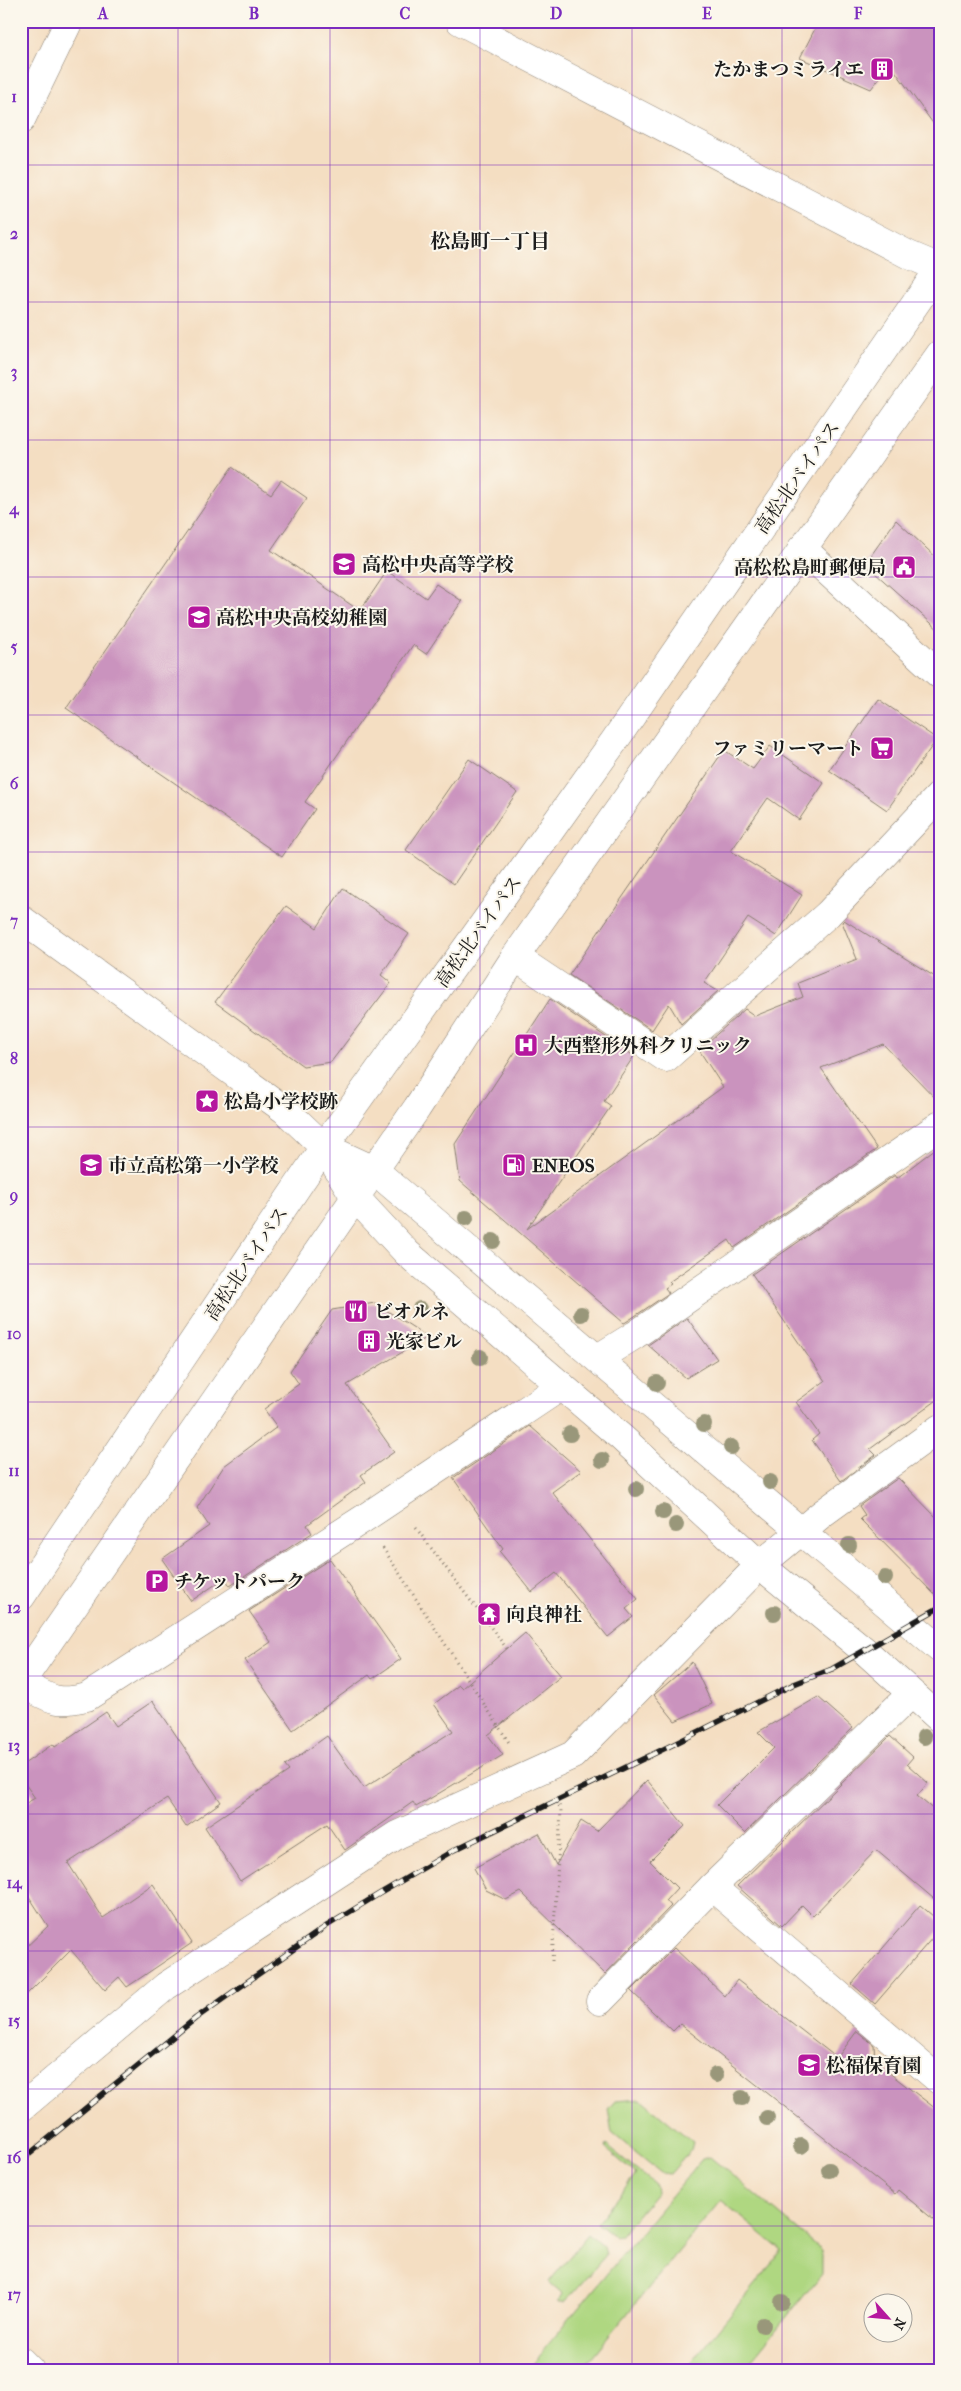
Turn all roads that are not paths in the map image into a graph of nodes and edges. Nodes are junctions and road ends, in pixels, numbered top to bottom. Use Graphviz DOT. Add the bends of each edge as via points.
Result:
graph roads {
  1 [pos="69,21"];
  2 [pos="460,21"];
  3 [pos="21,120"];
  4 [pos="940,268"];
  5 [pos="940,354"];
  6 [pos="802,548"];
  7 [pos="940,675"];
  8 [pos="940,794"];
  9 [pos="21,919"];
  10 [pos="515,958"];
  11 [pos="940,1125"];
  12 [pos="324,1147"];
  13 [pos="374,1170"];
  14 [pos="355,1197"];
  15 [pos="598,1358"];
  16 [pos="562,1386"];
  17 [pos="940,1428"];
  18 [pos="801,1533"];
  19 [pos="760,1565"];
  20 [pos="21,1597"];
  21 [pos="940,1649"];
  22 [pos="21,1682"];
  23 [pos="911,1694"];
  24 [pos="940,1719"];
  25 [pos="712,1887"];
  26 [pos="600,2000"];
  27 [pos="940,2080"];
  28 [pos="21,2108"];
  29 [pos="21,2360"];
  30 [pos="30,2370"];
  1 -- 3 [label="main road"];
  2 -- 4 [label="main road" via="900,251"];
  4 -- 12 [label="main road, 高松北バイパス" via="615,740"];
  5 -- 6 [label="main road"];
  6 -- 7 [label="main road"];
  6 -- 10 [label="main road"];
  8 -- 10 [label="main road" via="828,914 666,1058"];
  9 -- 12 [label="main road" via="285,1110"];
  10 -- 13 [label="main road"];
  11 -- 15 [label="main road"];
  12 -- 13 [label="main road"];
  12 -- 14 [label="main road"];
  12 -- 20 [label="main road, 高松北バイパス"];
  13 -- 14 [label="main road"];
  13 -- 15 [label="main road"];
  14 -- 16 [label="main road" via="406,1253"];
  14 -- 22 [label="main road"];
  15 -- 18 [label="main road"];
  16 -- 19 [label="main road"];
  16 -- 22 [label="main road" via="87,1697 65,1702 52,1699"];
  17 -- 18 [label="main road" via="823,1513"];
  18 -- 19 [label="main road"];
  18 -- 21 [label="main road"];
  19 -- 23 [label="main road"];
  19 -- 28 [label="main road" via="573,1755 397,1835 166,1986"];
  23 -- 24 [label="main road"];
  23 -- 25 [label="main road"];
  25 -- 26 [label="main road"];
  25 -- 27 [label="main road"];
  29 -- 30 [label="main road"];
}
